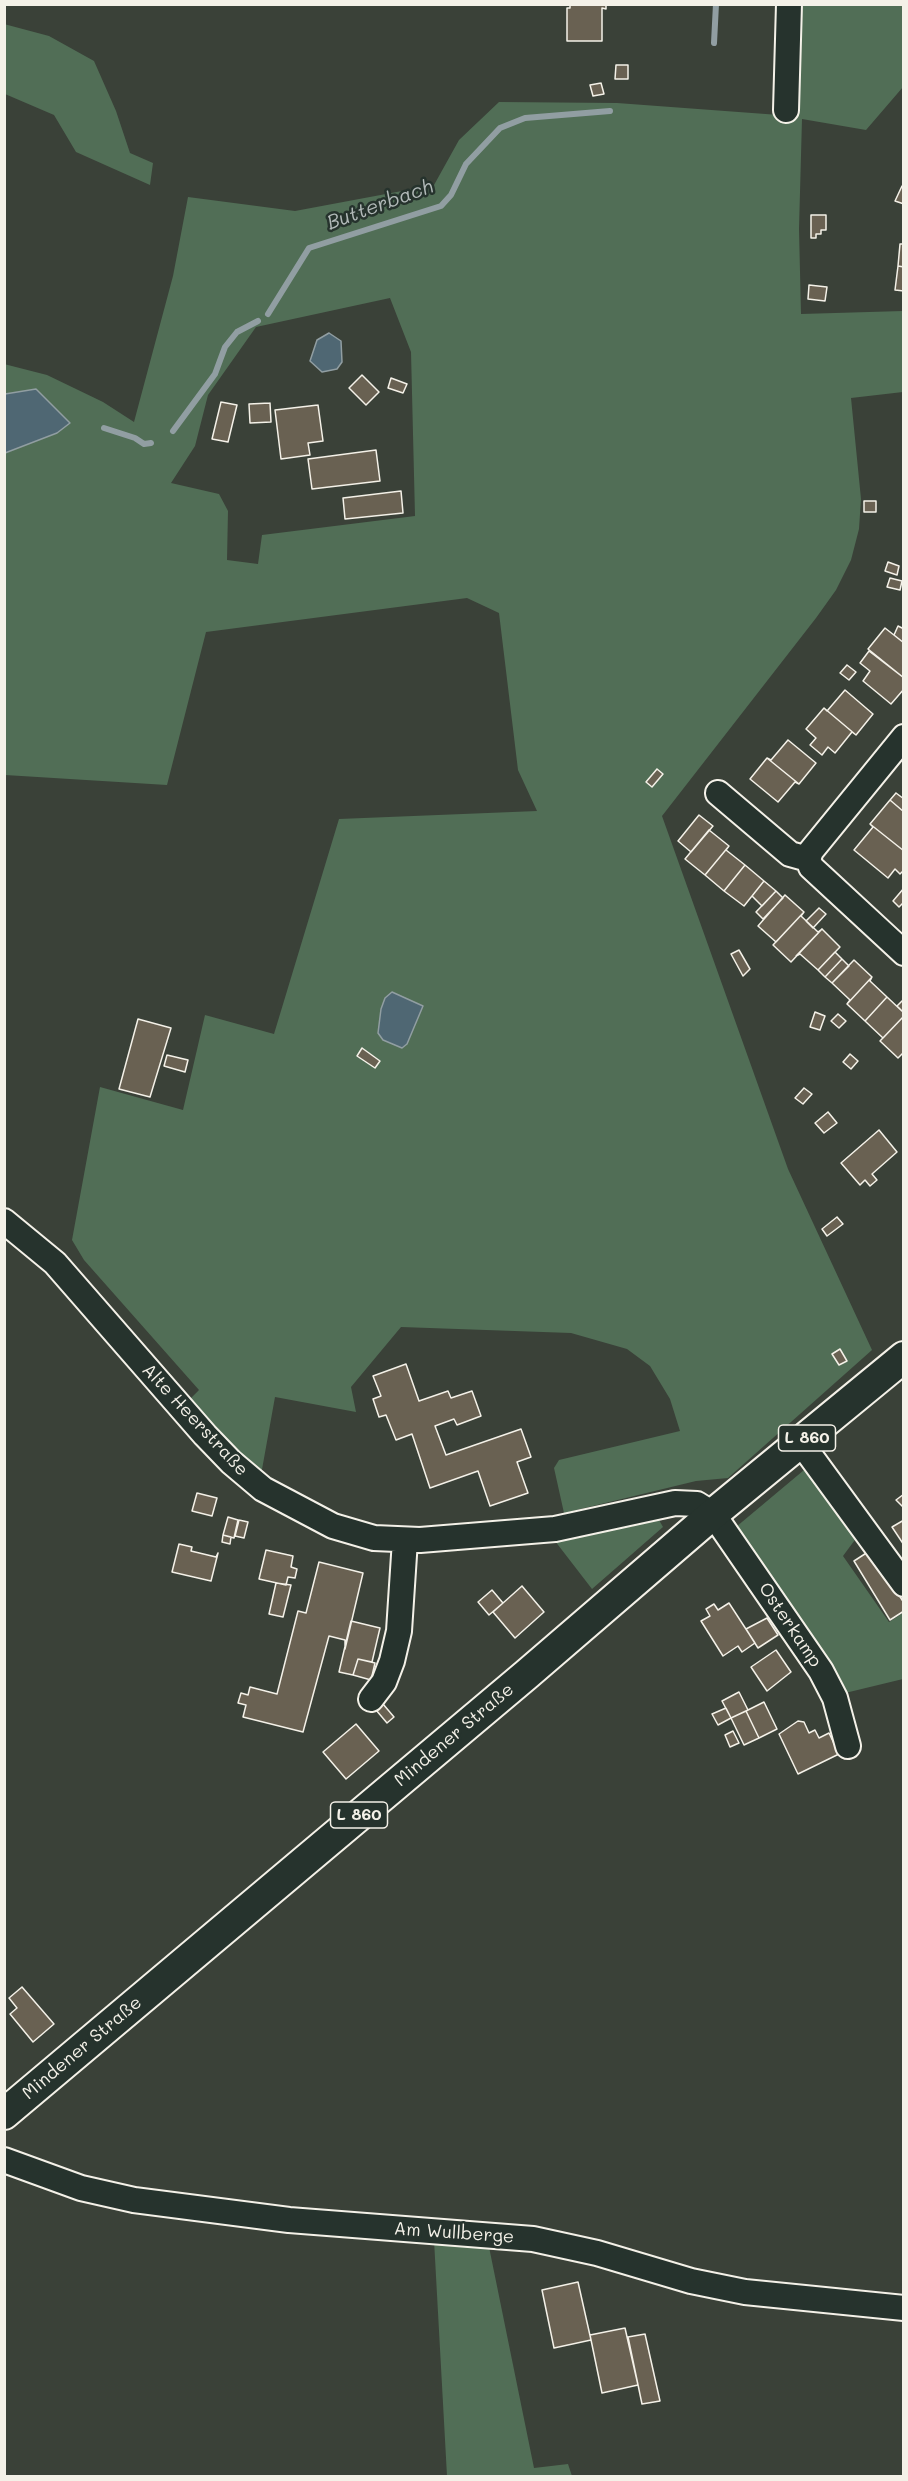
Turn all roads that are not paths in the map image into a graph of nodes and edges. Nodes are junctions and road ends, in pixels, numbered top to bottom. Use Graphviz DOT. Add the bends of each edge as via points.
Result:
graph roads {
  1 [pos="789,4"];
  2 [pos="786,110"];
  3 [pos="903,737"];
  4 [pos="718,794"];
  5 [pos="808,859"];
  6 [pos="903,953"];
  7 [pos="4,1221"];
  8 [pos="903,1357"];
  9 [pos="801,1443"];
  10 [pos="713,1514"];
  11 [pos="405,1540"];
  12 [pos="903,1584"];
  13 [pos="371,1699"];
  14 [pos="848,1746"];
  15 [pos="4,2114"];
  16 [pos="4,2160"];
  17 [pos="903,2308"];
  1 -- 2 [label="street"];
  3 -- 5 [label="street"];
  4 -- 5 [label="street" via="790,854"];
  5 -- 6 [label="street" via="811,867"];
  7 -- 11 [label="street, Alte Heerstraße" via="55,1263 205,1435 263,1489 333,1526 374,1538"];
  8 -- 9 [label="main road, Mindener Straße / L 860"];
  9 -- 10 [label="main road, Mindener Straße / L 860"];
  9 -- 12 [label="street"];
  10 -- 11 [label="street, Alte Heerstraße" via="697,1504 675,1503 555,1529"];
  10 -- 14 [label="street, Osterkamp" via="821,1671 835,1698"];
  10 -- 15 [label="main road, Mindener Straße / L 860"];
  11 -- 13 [label="street" via="399,1631 384,1682"];
  16 -- 17 [label="street, Am Wullberge" via="81,2188 134,2200 289,2220 533,2239 745,2292"];
}
